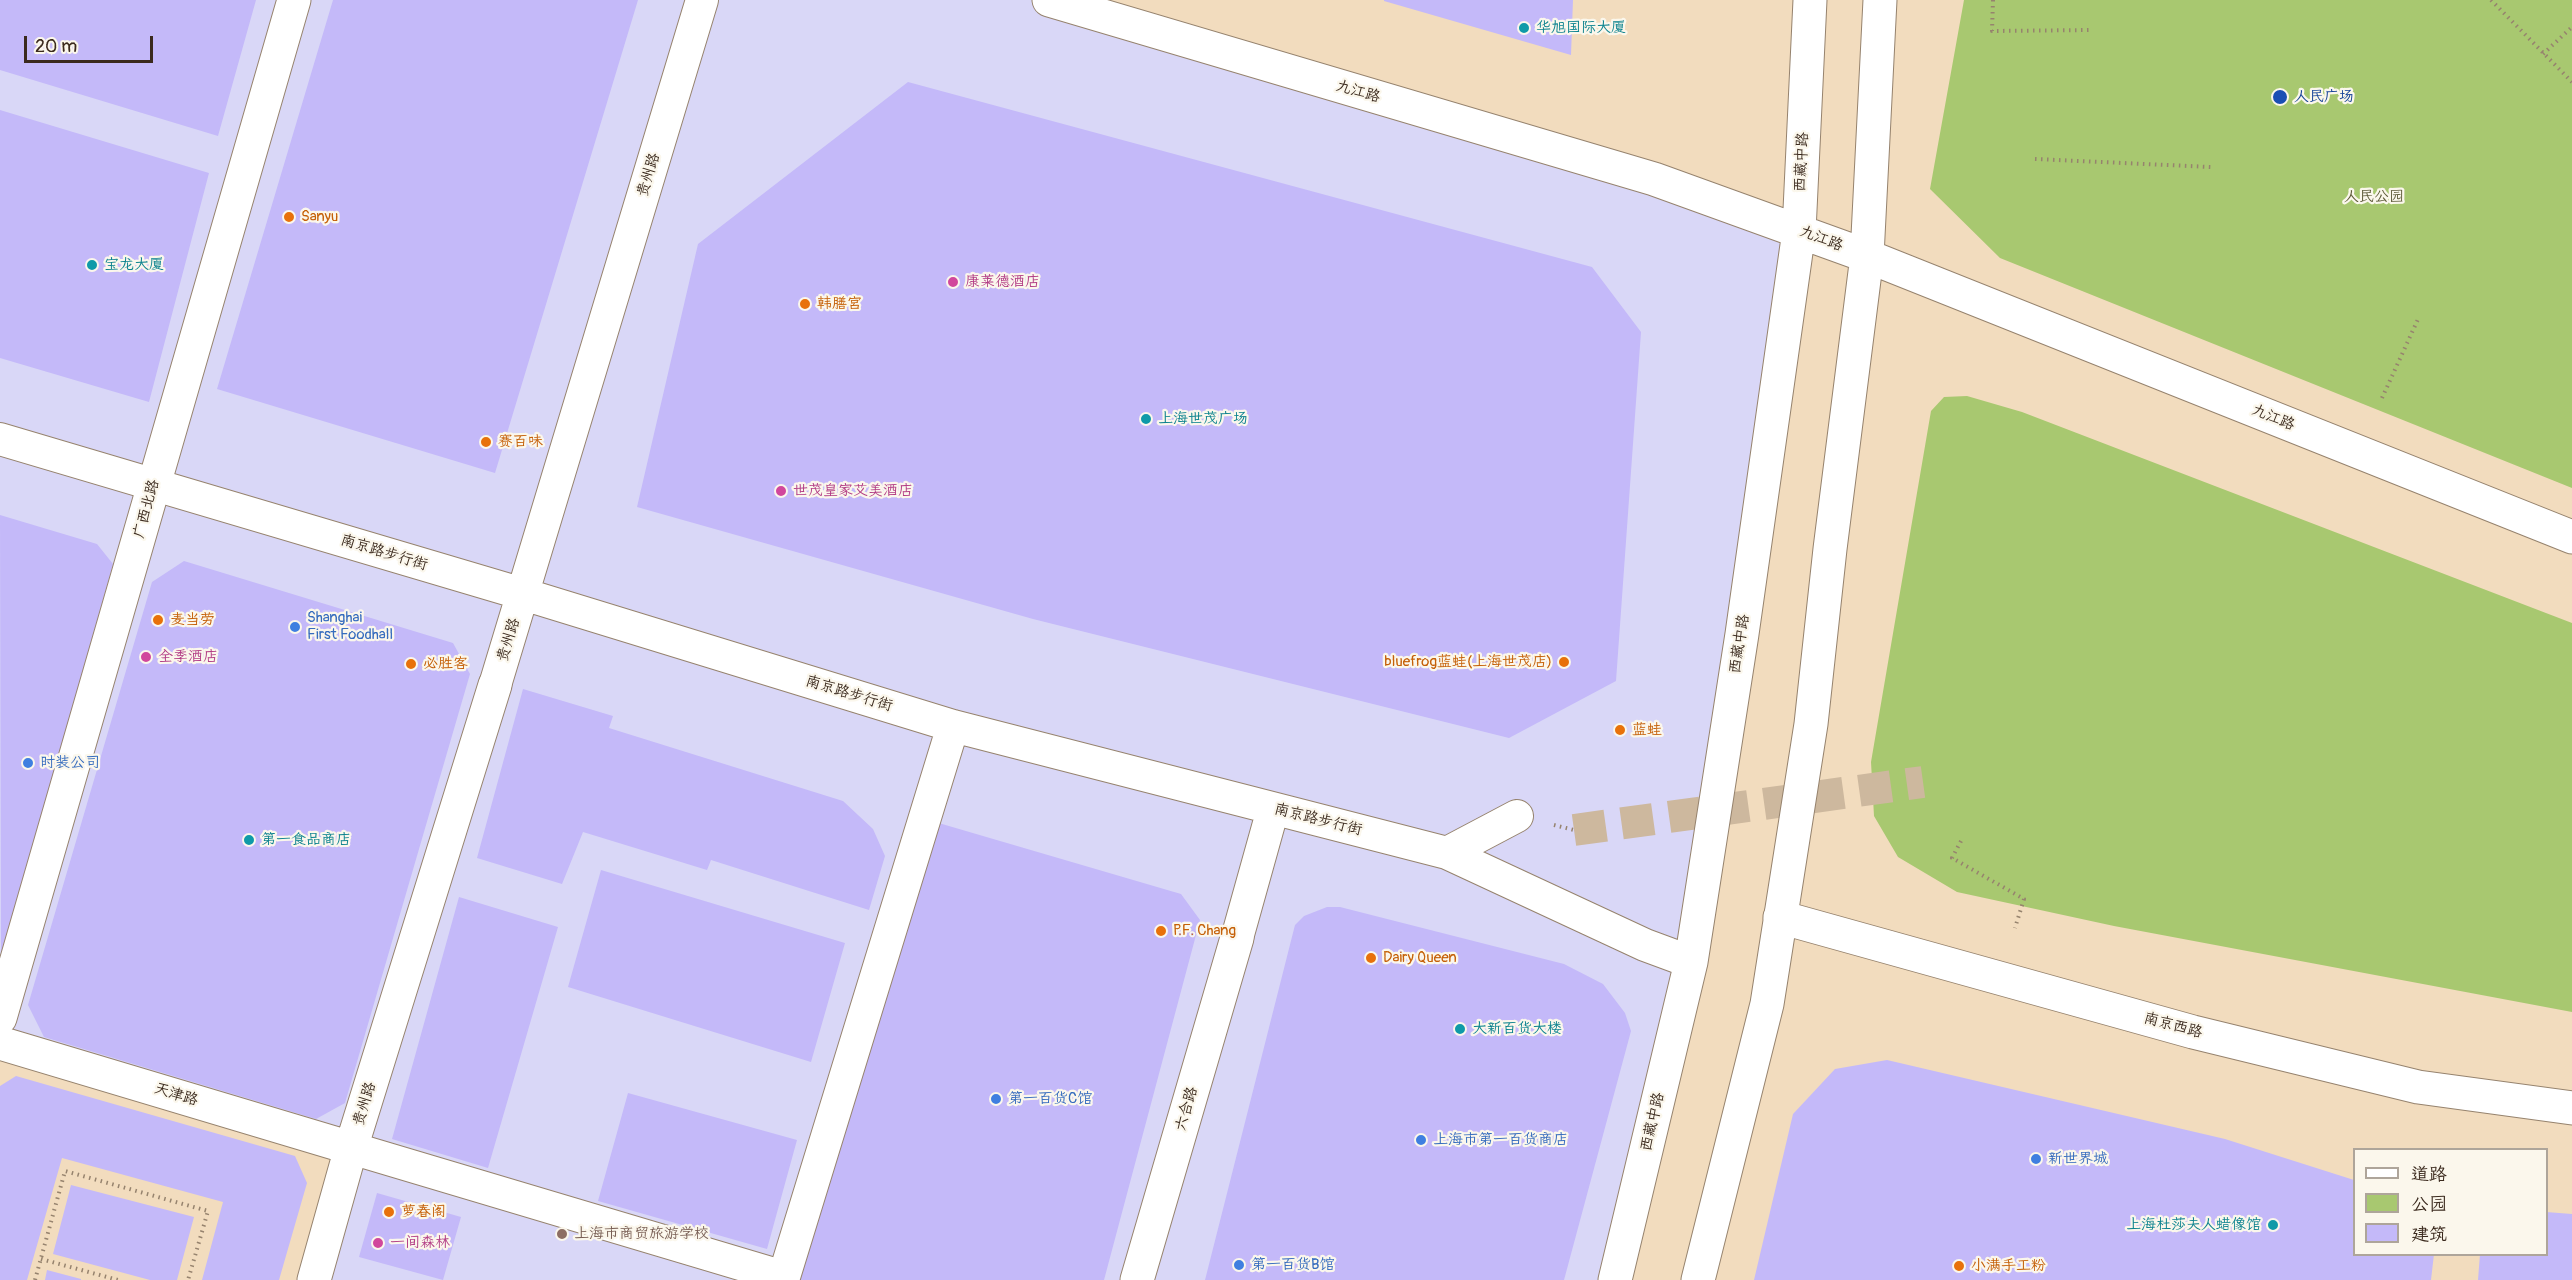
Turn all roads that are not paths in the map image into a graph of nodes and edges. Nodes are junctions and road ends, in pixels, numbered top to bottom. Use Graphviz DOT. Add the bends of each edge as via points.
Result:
graph roads {
  1 [pos="294,0"];
  2 [pos="702,0"];
  3 [pos="1049,0"];
  4 [pos="1810,0"];
  5 [pos="1880,0"];
  6 [pos="1799,231"];
  7 [pos="1867,256"];
  8 [pos="0,439"];
  9 [pos="154,484"];
  10 [pos="2572,537"];
  11 [pos="523,594"];
  12 [pos="495,685"];
  13 [pos="953,726"];
  14 [pos="1273,809"];
  15 [pos="1517,816"];
  16 [pos="1447,853"];
  17 [pos="1780,917"];
  18 [pos="1237,938"];
  19 [pos="1691,962"];
  20 [pos="0,1018"];
  21 [pos="0,1043"];
  22 [pos="2572,1108"];
  23 [pos="351,1148"];
  24 [pos="784,1279"];
  25 [pos="314,1280"];
  26 [pos="1137,1280"];
  27 [pos="1615,1280"];
  28 [pos="1698,1280"];
  1 -- 9 [label="main road, 广西北路"];
  2 -- 11 [label="street, 贵州路"];
  3 -- 6 [label="main road, 九江路" via="1654,179"];
  4 -- 6 [label="main road, 西藏中路"];
  5 -- 7 [label="main road"];
  6 -- 7 [label="main road, 九江路"];
  6 -- 19 [label="main road, 西藏中路"];
  7 -- 10 [label="main road, 九江路"];
  7 -- 17 [label="main road" via="1811,724"];
  8 -- 9 [label="street, 南京路步行街"];
  9 -- 11 [label="street, 南京路步行街"];
  9 -- 20 [label="main road, 广西北路"];
  11 -- 12 [label="street, 贵州路"];
  11 -- 13 [label="street, 南京路步行街"];
  12 -- 23 [label="main road, 贵州路"];
  13 -- 14 [label="street, 南京路步行街"];
  13 -- 24 [label="street"];
  14 -- 16 [label="street, 南京路步行街"];
  14 -- 18 [label="street"];
  15 -- 16 [label="street"];
  16 -- 19 [label="street, 南京路步行街" via="1645,945"];
  17 -- 22 [label="main road, 南京西路" via="2193,1032 2406,1084"];
  17 -- 28 [label="main road" via="1767,1004"];
  18 -- 26 [label="main road, 六合路"];
  19 -- 27 [label="main road, 西藏中路"];
  21 -- 23 [label="main road, 天津路"];
  23 -- 24 [label="street"];
  23 -- 25 [label="main road, 贵州路"];
}
